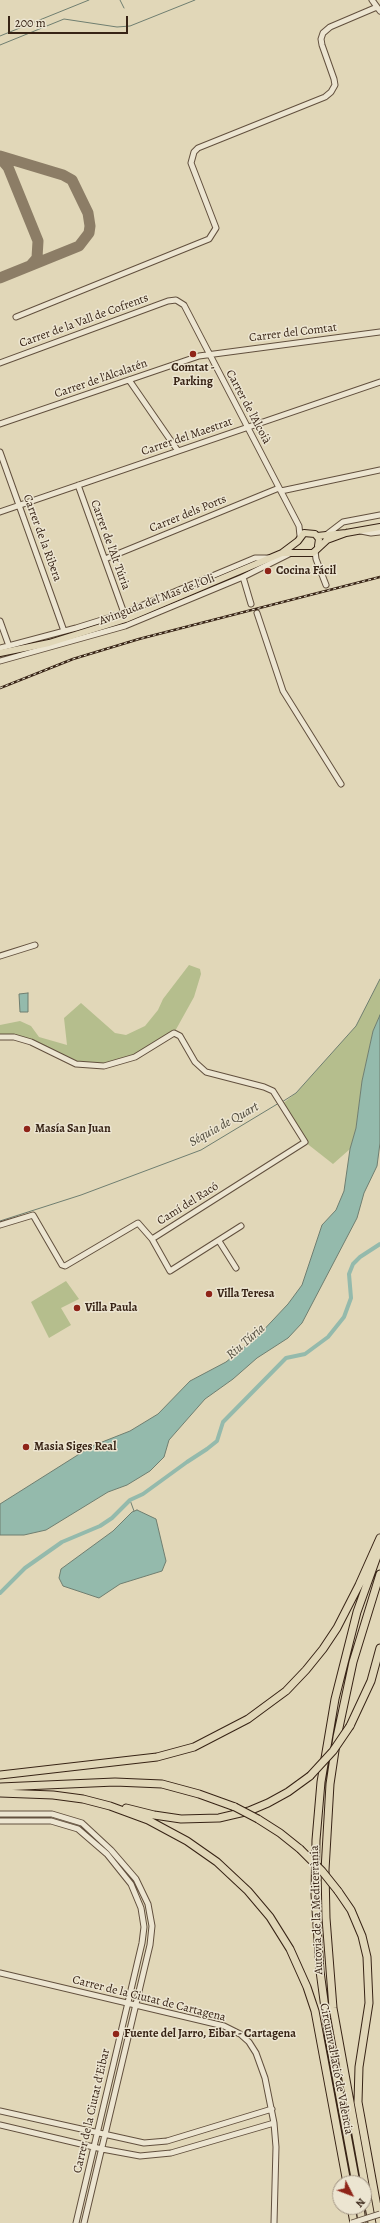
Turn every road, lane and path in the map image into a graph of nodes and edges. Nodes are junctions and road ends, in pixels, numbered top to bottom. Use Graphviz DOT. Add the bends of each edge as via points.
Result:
graph roads {
  1 [pos="372,0"];
  2 [pos="379,9"];
  3 [pos="176,300"];
  4 [pos="16,317"];
  5 [pos="380,332"];
  6 [pos="209,354"];
  7 [pos="0,363"];
  8 [pos="129,380"];
  9 [pos="380,382"];
  10 [pos="0,424"];
  11 [pos="247,427"];
  12 [pos="178,451"];
  13 [pos="0,452"];
  14 [pos="380,470"];
  15 [pos="78,485"];
  16 [pos="280,490"];
  17 [pos="19,505"];
  18 [pos="0,512"];
  19 [pos="380,516"];
  20 [pos="299,526"];
  21 [pos="380,526"];
  22 [pos="358,531"];
  23 [pos="306,532"];
  24 [pos="380,532"];
  25 [pos="346,533"];
  26 [pos="325,535"];
  27 [pos="317,536"];
  28 [pos="299,538"];
  29 [pos="314,550"];
  30 [pos="302,551"];
  31 [pos="293,552"];
  32 [pos="282,553"];
  33 [pos="270,558"];
  34 [pos="105,559"];
  35 [pos="243,577"];
  36 [pos="326,585"];
  37 [pos="251,604"];
  38 [pos="124,613"];
  39 [pos="257,613"];
  40 [pos="0,621"];
  41 [pos="64,631"];
  42 [pos="9,646"];
  43 [pos="0,648"];
  44 [pos="0,653"];
  45 [pos="0,660"];
  46 [pos="341,784"];
  47 [pos="35,945"];
  48 [pos="0,956"];
  49 [pos="0,1037"];
  50 [pos="0,1224"];
  51 [pos="241,1226"];
  52 [pos="152,1239"];
  53 [pos="219,1241"];
  54 [pos="236,1268"];
  55 [pos="380,1538"];
  56 [pos="380,1548"];
  57 [pos="380,1574"];
  58 [pos="380,1648"];
  59 [pos="0,1775"];
  60 [pos="0,1787"];
  61 [pos="0,1794"];
  62 [pos="110,1806"];
  63 [pos="0,1814"];
  64 [pos="0,1821"];
  65 [pos="0,1973"];
  66 [pos="128,2003"];
  67 [pos="136,2005"];
  68 [pos="272,2109"];
  69 [pos="0,2111"];
  70 [pos="274,2122"];
  71 [pos="0,2125"];
  72 [pos="97,2134"];
  73 [pos="105,2136"];
  74 [pos="94,2147"];
  75 [pos="102,2149"];
  76 [pos="346,2175"];
  77 [pos="355,2175"];
  78 [pos="380,2214"];
  79 [pos="76,2223"];
  80 [pos="84,2223"];
  81 [pos="274,2223"];
  82 [pos="353,2223"];
  83 [pos="372,2223"];
  84 [pos="380,2223"];
  1 -- 2 [label="street"];
  2 -- 4 [label="street" via="330,27 323,33 322,45 335,86 325,97 198,148 194,152 191,163 216,228 209,240"];
  3 -- 6 [label="street, Carrer de l'Alcoià" via="184,305"];
  3 -- 7 [label="street, Carrer de la Vall de Cofrents"];
  5 -- 6 [label="street, Carrer del Comtat"];
  6 -- 8 [label="street, Carrer de l'Alcalatén"];
  6 -- 11 [label="street, Carrer de l'Alcoià"];
  8 -- 10 [label="street, Carrer de l'Alcalatén"];
  8 -- 12 [label="street"];
  9 -- 11 [label="street, Carrer del Maestrat"];
  11 -- 12 [label="street, Carrer del Maestrat"];
  11 -- 16 [label="street, Carrer de l'Alcoià"];
  12 -- 15 [label="street, Carrer del Maestrat"];
  13 -- 17 [label="street, Carrer de la Ribera"];
  14 -- 16 [label="street, Carrer dels Ports"];
  15 -- 17 [label="street, Carrer del Maestrat"];
  15 -- 34 [label="street, Carrer de l'Alt Túria"];
  16 -- 20 [label="street, Carrer de l'Alcoià"];
  16 -- 34 [label="street, Carrer dels Ports"];
  17 -- 18 [label="street, Carrer del Maestrat"];
  17 -- 41 [label="street, Carrer de la Ribera"];
  19 -- 26 [label="street" via="343,522"];
  20 -- 23 [label="street"];
  20 -- 28 [label="street"];
  21 -- 22 [label="main road"];
  22 -- 24 [label="street"];
  22 -- 25 [label="main road"];
  23 -- 27 [label="main road" via="312,532"];
  23 -- 28 [label="main road"];
  25 -- 26 [label="main road"];
  25 -- 29 [label="main road"];
  26 -- 27 [label="main road"];
  27 -- 29 [label="main road"];
  28 -- 30 [label="main road"];
  28 -- 32 [label="main road"];
  29 -- 30 [label="main road"];
  29 -- 36 [label="street"];
  30 -- 31 [label="main road"];
  31 -- 32 [label="main road"];
  31 -- 35 [label="street, Avinguda del Mas de l'Oli"];
  32 -- 33 [label="main road"];
  33 -- 38 [label="street, Avinguda del Mas de l'Oli" via="255,558"];
  33 -- 44 [label="main road" via="126,619 49,643"];
  34 -- 38 [label="street, Carrer de l'Alt Túria"];
  35 -- 37 [label="street"];
  35 -- 45 [label="street, Avinguda del Mas de l'Oli" via="125,626"];
  38 -- 41 [label="street, Avinguda del Mas de l'Oli"];
  39 -- 46 [label="street" via="283,692"];
  40 -- 42 [label="street"];
  41 -- 42 [label="street, Avinguda del Mas de l'Oli"];
  42 -- 43 [label="street, Avinguda del Mas de l'Oli"];
  47 -- 48 [label="street"];
  49 -- 52 [label="street, Camí del Racó" via="14,1037 31,1042 76,1064 104,1066 135,1057 174,1033 180,1036 195,1062 206,1072 264,1086 277,1096 305,1142"];
  50 -- 52 [label="street, Camí del Racó" via="32,1215 65,1266 138,1223"];
  51 -- 53 [label="street"];
  52 -- 53 [label="street" via="170,1271"];
  53 -- 54 [label="street"];
  55 -- 59 [label="highway" via="337,1628 323,1649 286,1691 244,1722 194,1747 157,1757"];
  56 -- 77 [label="highway, Autovia de la Mediterrània" via="357,1612 335,1699 321,1782 316,1840 315,1894 320,1971 329,2038"];
  57 -- 83 [label="highway, Autovia de la Mediterrània" via="353,1662 336,1737 330,1784 325,1870 333,2008"];
  58 -- 62 [label="highway, bridge" via="371,1681 350,1726 333,1751 305,1780 280,1797 259,1807 219,1818 181,1819"];
  60 -- 84 [label="highway, Circumval·lació de València, bridge" via="115,1782 162,1784 199,1794 258,1819 300,1849 322,1871 351,1910 362,1936 367,1957 369,2003 359,2067 358,2102"];
  61 -- 62 [label="highway, Circumval·lació de València" via="53,1794"];
  62 -- 76 [label="highway, Circumval·lació de València" via="148,1820 187,1841 216,1862 248,1891 270,1917 290,1949 315,2011"];
  63 -- 67 [label="street, Carrer de la Ciutat d'Eibar" via="52,1814 82,1823 111,1850 136,1879 148,1904 152,1926"];
  64 -- 66 [label="street, Carrer de la Ciutat d'Eibar" via="51,1821 78,1829 106,1854 131,1884 141,1908 144,1927"];
  65 -- 66 [label="street, Carrer de la Ciutat de Cartagena"];
  66 -- 67 [label="street, Carrer de la Ciutat de Cartagena"];
  66 -- 72 [label="street, Carrer de la Ciutat d'Eibar"];
  67 -- 68 [label="street, Carrer de la Ciutat de Cartagena" via="224,2026 240,2034 256,2053"];
  67 -- 73 [label="street, Carrer de la Ciutat d'Eibar"];
  68 -- 70 [label="street, Carrer de la Ciutat de Cartagena"];
  68 -- 73 [label="street" via="167,2141 144,2143"];
  69 -- 72 [label="street"];
  70 -- 75 [label="street" via="170,2153 140,2156"];
  70 -- 81 [label="street, Carrer de la Ciutat de Cartagena"];
  71 -- 74 [label="street"];
  72 -- 73 [label="street"];
  72 -- 74 [label="street, Carrer de la Ciutat d'Eibar"];
  73 -- 75 [label="street, Carrer de la Ciutat d'Eibar"];
  74 -- 75 [label="street"];
  74 -- 79 [label="street, Carrer de la Ciutat d'Eibar"];
  75 -- 80 [label="street, Carrer de la Ciutat d'Eibar"];
  78 -- 82 [label="street, bridge"];
}
